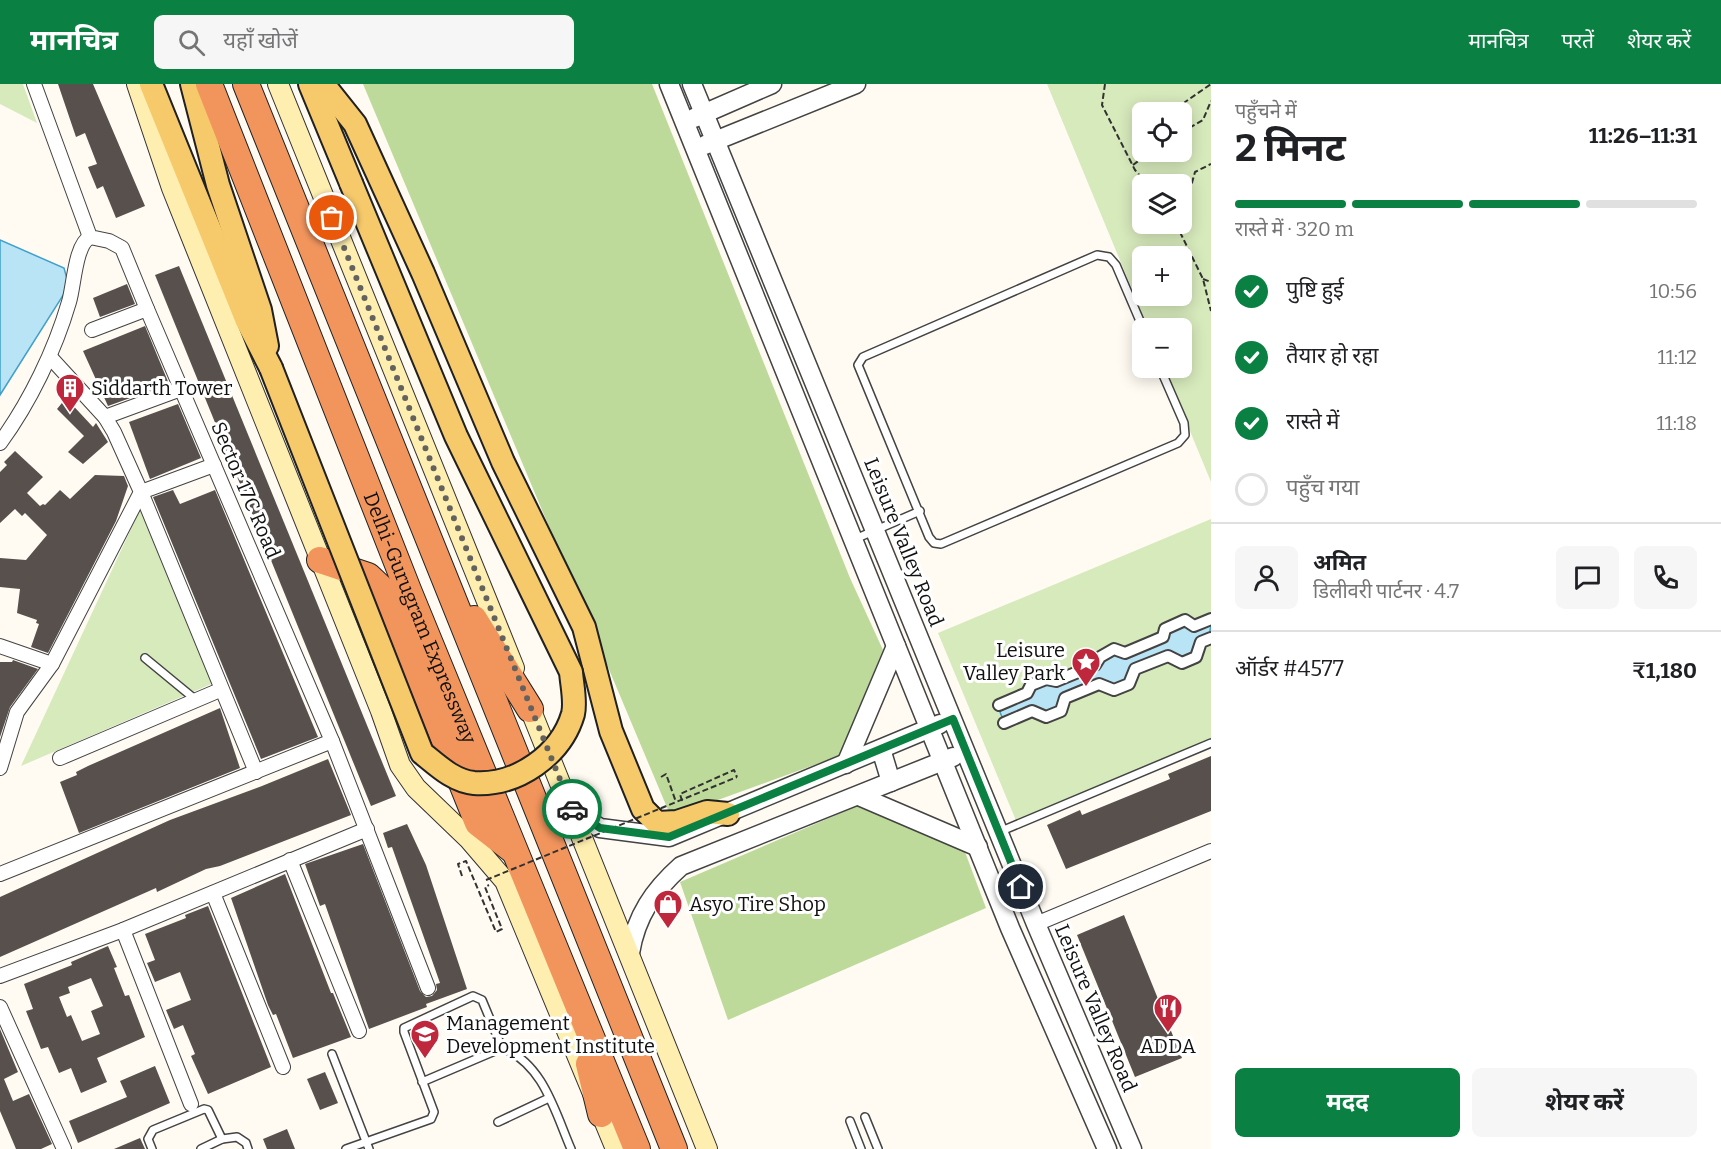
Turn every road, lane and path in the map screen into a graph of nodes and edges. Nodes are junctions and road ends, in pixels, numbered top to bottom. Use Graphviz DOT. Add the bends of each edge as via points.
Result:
graph roads {
  1 [pos="34,84"];
  2 [pos="137,84"];
  3 [pos="151,84"];
  4 [pos="192,84"];
  5 [pos="208,84"];
  6 [pos="246,84"];
  7 [pos="278,84"];
  8 [pos="310,84"];
  9 [pos="323,84"];
  10 [pos="339,84"];
  11 [pos="669,84"];
  12 [pos="692,84"];
  13 [pos="772,84"];
  14 [pos="856,84"];
  15 [pos="1105,84"];
  16 [pos="1211,85"];
  17 [pos="1211,101"];
  18 [pos="1185,102"];
  19 [pos="704,113"];
  20 [pos="684,123"];
  21 [pos="355,124"];
  22 [pos="1192,126"];
  23 [pos="716,142"];
  24 [pos="695,149"];
  25 [pos="1136,162"];
  26 [pos="1211,164"];
  27 [pos="1132,165"];
  28 [pos="1139,174"];
  29 [pos="1192,183"];
  30 [pos="1181,234"];
  31 [pos="90,237"];
  32 [pos="1203,279"];
  33 [pos="1211,282"];
  34 [pos="147,309"];
  35 [pos="1211,311"];
  36 [pos="1139,318"];
  37 [pos="92,330"];
  38 [pos="50,357"];
  39 [pos="271,368"];
  40 [pos="1164,378"];
  41 [pos="182,389"];
  42 [pos="105,417"];
  43 [pos="0,443"];
  44 [pos="214,465"];
  45 [pos="141,492"];
  46 [pos="920,511"];
  47 [pos="875,529"];
  48 [pos="853,541"];
  49 [pos="320,560"];
  50 [pos="439,563"];
  51 [pos="1211,619"];
  52 [pos="1211,638"];
  53 [pos="0,646"];
  54 [pos="896,646"];
  55 [pos="145,658"];
  56 [pos="52,664"];
  57 [pos="220,690"];
  58 [pos="196,700"];
  59 [pos="999,705"];
  60 [pos="530,709"];
  61 [pos="953,719"];
  62 [pos="1004,723"];
  63 [pos="929,728"];
  64 [pos="332,741"];
  65 [pos="1211,743"];
  66 [pos="881,749"];
  67 [pos="966,752"];
  68 [pos="60,758"];
  69 [pos="942,761"];
  70 [pos="846,764"];
  71 [pos="0,768"];
  72 [pos="255,772"];
  73 [pos="661,777"];
  74 [pos="891,782"];
  75 [pos="859,796"];
  76 [pos="676,802"];
  77 [pos="683,804"];
  78 [pos="574,812"];
  79 [pos="728,814"];
  80 [pos="367,829"];
  81 [pos="999,832"];
  82 [pos="978,847"];
  83 [pos="1211,851"];
  84 [pos="516,852"];
  85 [pos="290,860"];
  86 [pos="0,874"];
  87 [pos="462,876"];
  88 [pos="475,884"];
  89 [pos="489,885"];
  90 [pos="213,893"];
  91 [pos="1036,924"];
  92 [pos="123,930"];
  93 [pos="630,953"];
  94 [pos="0,976"];
  95 [pos="568,981"];
  96 [pos="428,988"];
  97 [pos="0,1007"];
  98 [pos="359,1031"];
  99 [pos="502,1047"];
  100 [pos="332,1054"];
  101 [pos="283,1067"];
  102 [pos="422,1082"];
  103 [pos="549,1098"];
  104 [pos="687,1098"];
  105 [pos="191,1104"];
  106 [pos="601,1114"];
  107 [pos="865,1117"];
  108 [pos="850,1121"];
  109 [pos="498,1122"];
  110 [pos="222,1139"];
  111 [pos="874,1139"];
  112 [pos="670,1140"];
  113 [pos="365,1141"];
  114 [pos="861,1148"];
  115 [pos="64,1149"];
  116 [pos="152,1149"];
  117 [pos="201,1149"];
  118 [pos="248,1149"];
  119 [pos="346,1149"];
  120 [pos="369,1149"];
  121 [pos="571,1149"];
  122 [pos="616,1149"];
  123 [pos="637,1149"];
  124 [pos="707,1149"];
  125 [pos="878,1149"];
  126 [pos="1107,1149"];
  127 [pos="1132,1149"];
  1 -- 31 [label="street"];
  2 -- 49 [label="main road" via="172,188"];
  3 -- 39 [label="main road" via="247,321"];
  4 -- 39 [label="main road" via="218,185 260,310"];
  5 -- 84 [label="highway, Delhi-Gurugram Expressway"];
  6 -- 50 [label="highway, Delhi-Gurugram Expressway"];
  7 -- 60 [label="main road"];
  8 -- 39 [label="main road, bridge" via="456,436 571,672 574,712 561,742 537,764 511,779 473,783 447,774 422,753"];
  9 -- 21 [label="main road"];
  10 -- 21 [label="main road"];
  11 -- 20 [label="street"];
  12 -- 19 [label="street, Leisure Valley Road"];
  13 -- 19 [label="street"];
  14 -- 23 [label="street"];
  15 -- 27 [label="path" via="1102,105"];
  16 -- 18 [label="path"];
  17 -- 22 [label="path" via="1203,120"];
  19 -- 20 [label="street"];
  19 -- 23 [label="street, Leisure Valley Road"];
  20 -- 24 [label="street"];
  21 -- 79 [label="main road" via="502,462 584,627 611,731 643,809 657,823 677,822 707,812"];
  23 -- 24 [label="street"];
  23 -- 47 [label="street, Leisure Valley Road"];
  24 -- 48 [label="street"];
  25 -- 27 [label="path"];
  26 -- 29 [label="path" via="1195,172"];
  27 -- 28 [label="path"];
  30 -- 32 [label="path"];
  31 -- 34 [label="street, Sector 17C Road" via="122,248"];
  31 -- 38 [label="street" via="80,251 69,301"];
  32 -- 33 [label="path"];
  32 -- 35 [label="path"];
  34 -- 37 [label="street"];
  34 -- 41 [label="street, Sector 17C Road"];
  36 -- 46 [label="lane" via="1116,265 1109,257 1097,255 863,357 859,372"];
  38 -- 42 [label="street"];
  38 -- 43 [label="street"];
  40 -- 46 [label="lane" via="1184,423 1185,435 1178,443 941,544 929,537"];
  41 -- 42 [label="street"];
  41 -- 44 [label="street, Sector 17C Road"];
  42 -- 45 [label="street"];
  44 -- 45 [label="street"];
  44 -- 64 [label="street, Sector 17C Road"];
  45 -- 56 [label="street"];
  45 -- 57 [label="street"];
  46 -- 47 [label="lane"];
  47 -- 48 [label="lane"];
  47 -- 61 [label="street, Leisure Valley Road"];
  48 -- 54 [label="street"];
  49 -- 84 [label="highway" via="368,576 385,592 478,823"];
  49 -- 106 [label="main road" via="400,765 416,788 469,838 505,881"];
  50 -- 60 [label="highway"];
  50 -- 112 [label="highway, Delhi-Gurugram Expressway"];
  51 -- 59 [label="street" via="1194,626 1185,620 1165,629 1163,637 1125,653 1114,649 1095,665 1056,681 1046,679 1031,685 1027,693"];
  52 -- 62 [label="street" via="1201,642 1196,657 1182,663 1168,656 1135,669 1129,684 1114,690 1099,684 1065,698 1061,711 1046,717 1032,711"];
  53 -- 56 [label="street"];
  54 -- 63 [label="street"];
  54 -- 70 [label="street"];
  55 -- 58 [label="lane"];
  56 -- 71 [label="street" via="17,712"];
  57 -- 58 [label="street"];
  57 -- 72 [label="street"];
  58 -- 68 [label="street"];
  60 -- 78 [label="main road"];
  61 -- 63 [label="street"];
  61 -- 67 [label="street, Leisure Valley Road"];
  63 -- 66 [label="street"];
  63 -- 69 [label="street"];
  64 -- 72 [label="street"];
  64 -- 80 [label="street, Sector 17C Road"];
  65 -- 81 [label="lane"];
  66 -- 70 [label="street"];
  66 -- 74 [label="street"];
  67 -- 69 [label="street"];
  67 -- 81 [label="street, Leisure Valley Road"];
  69 -- 74 [label="street"];
  69 -- 82 [label="street"];
  70 -- 79 [label="street"];
  72 -- 86 [label="street"];
  73 -- 76 [label="path" via="666,774"];
  74 -- 75 [label="street"];
  75 -- 82 [label="street"];
  75 -- 93 [label="street" via="681,866 657,887 633,935"];
  76 -- 77 [label="path, bridge" via="686,798 737,777 734,770 680,794"];
  76 -- 88 [label="path, bridge"];
  78 -- 79 [label="street" via="600,828 659,837 686,832"];
  78 -- 93 [label="main road"];
  80 -- 85 [label="street"];
  80 -- 96 [label="street, Sector 17C Road"];
  81 -- 91 [label="street, Leisure Valley Road"];
  82 -- 126 [label="street"];
  83 -- 91 [label="street"];
  84 -- 95 [label="highway, Delhi-Gurugram Expressway"];
  85 -- 90 [label="street"];
  85 -- 98 [label="street"];
  87 -- 88 [label="path" via="458,864 466,861"];
  88 -- 89 [label="path" via="496,932 502,929 485,887"];
  90 -- 92 [label="street"];
  90 -- 101 [label="street"];
  91 -- 127 [label="street, Leisure Valley Road"];
  92 -- 94 [label="street"];
  92 -- 105 [label="street"];
  93 -- 104 [label="main road"];
  95 -- 106 [label="highway"];
  95 -- 123 [label="highway, Delhi-Gurugram Expressway"];
  97 -- 115 [label="street"];
  99 -- 102 [label="lane"];
  99 -- 102 [label="lane" via="485,1005 472,996 407,1026 404,1032"];
  99 -- 103 [label="lane" via="524,1059"];
  100 -- 113 [label="lane"];
  102 -- 113 [label="lane" via="434,1112 431,1119"];
  103 -- 109 [label="lane"];
  103 -- 121 [label="lane"];
  104 -- 112 [label="main road"];
  104 -- 124 [label="main road"];
  106 -- 122 [label="main road"];
  107 -- 111 [label="lane"];
  108 -- 114 [label="lane"];
  110 -- 116 [label="lane" via="204,1109 153,1130 148,1139"];
  110 -- 117 [label="lane"];
  110 -- 118 [label="lane" via="237,1137"];
  111 -- 114 [label="lane"];
  111 -- 125 [label="lane"];
  113 -- 119 [label="lane"];
  113 -- 120 [label="lane"];
}
